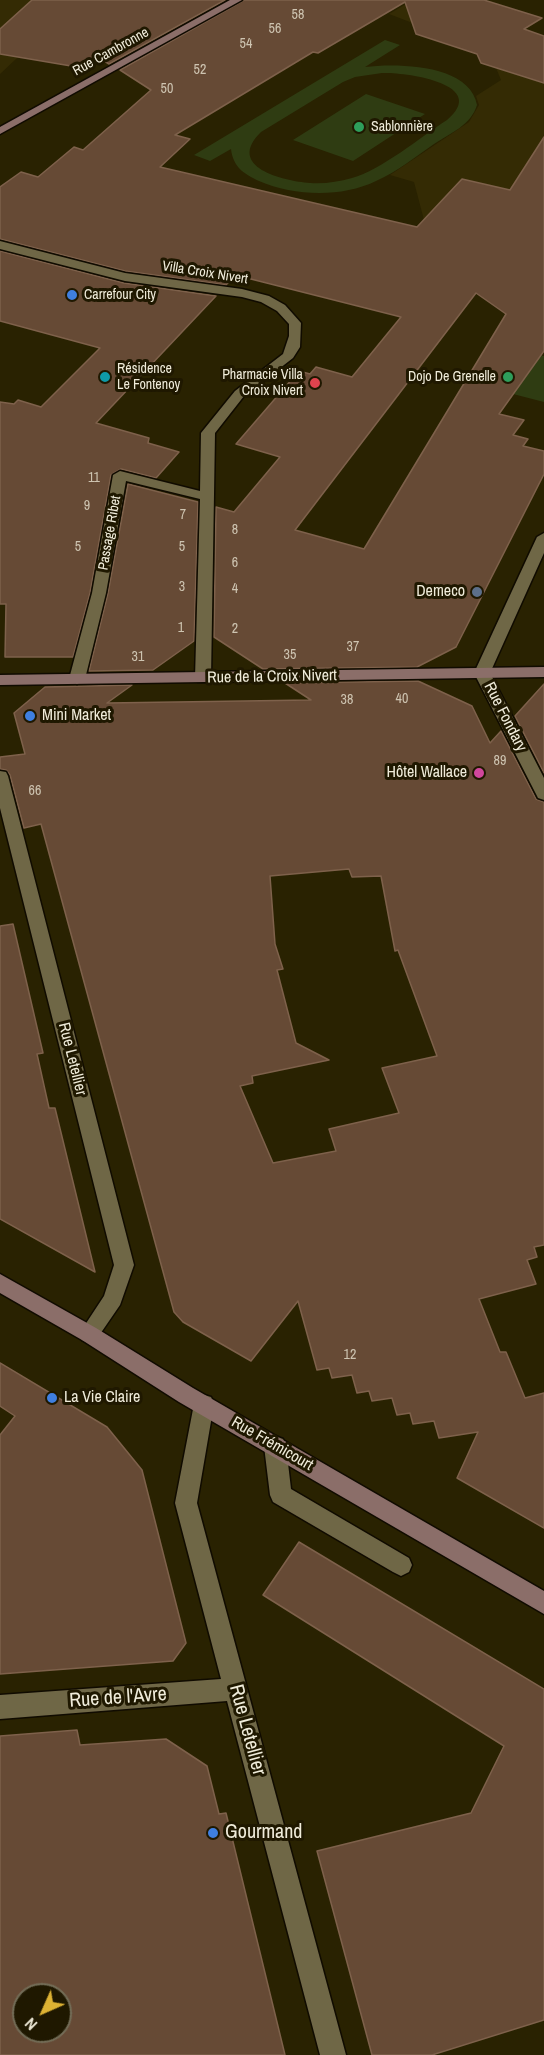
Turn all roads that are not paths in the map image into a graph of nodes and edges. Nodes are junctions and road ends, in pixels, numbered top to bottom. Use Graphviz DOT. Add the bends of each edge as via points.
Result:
graph roads {
  1 [pos="237,0"];
  2 [pos="0,131"];
  3 [pos="0,245"];
  4 [pos="208,497"];
  5 [pos="544,537"];
  6 [pos="544,672"];
  7 [pos="482,673"];
  8 [pos="203,678"];
  9 [pos="76,679"];
  10 [pos="0,680"];
  11 [pos="0,776"];
  12 [pos="544,794"];
  13 [pos="0,1283"];
  14 [pos="89,1334"];
  15 [pos="204,1404"];
  16 [pos="275,1446"];
  17 [pos="401,1565"];
  18 [pos="544,1603"];
  19 [pos="237,1689"];
  20 [pos="0,1707"];
  21 [pos="333,2055"];
  1 -- 2 [label="street, Rue Cambronne"];
  3 -- 4 [label="street, Villa Croix Nivert" via="124,277 265,299 282,308 295,323 296,345 291,355 244,390 208,433"];
  4 -- 8 [label="street, Villa Croix Nivert"];
  4 -- 9 [label="street, Passage Ribet" via="120,475 99,593"];
  5 -- 7 [label="street"];
  6 -- 7 [label="street, Rue de la Croix Nivert"];
  7 -- 8 [label="street, Rue de la Croix Nivert"];
  7 -- 12 [label="street, Rue Fondary"];
  8 -- 9 [label="street, Rue de la Croix Nivert"];
  9 -- 10 [label="street, Rue de la Croix Nivert"];
  11 -- 14 [label="street, Rue Letellier" via="124,1265 113,1299"];
  13 -- 14 [label="street, Rue Frémicourt"];
  14 -- 15 [label="street, Rue Frémicourt"];
  15 -- 16 [label="street, Rue Frémicourt"];
  15 -- 19 [label="street, Rue Letellier" via="186,1503"];
  16 -- 17 [label="street" via="281,1495"];
  16 -- 18 [label="street, Rue Frémicourt"];
  19 -- 20 [label="street, Rue de l'Avre"];
  19 -- 21 [label="street, Rue Letellier"];
}
